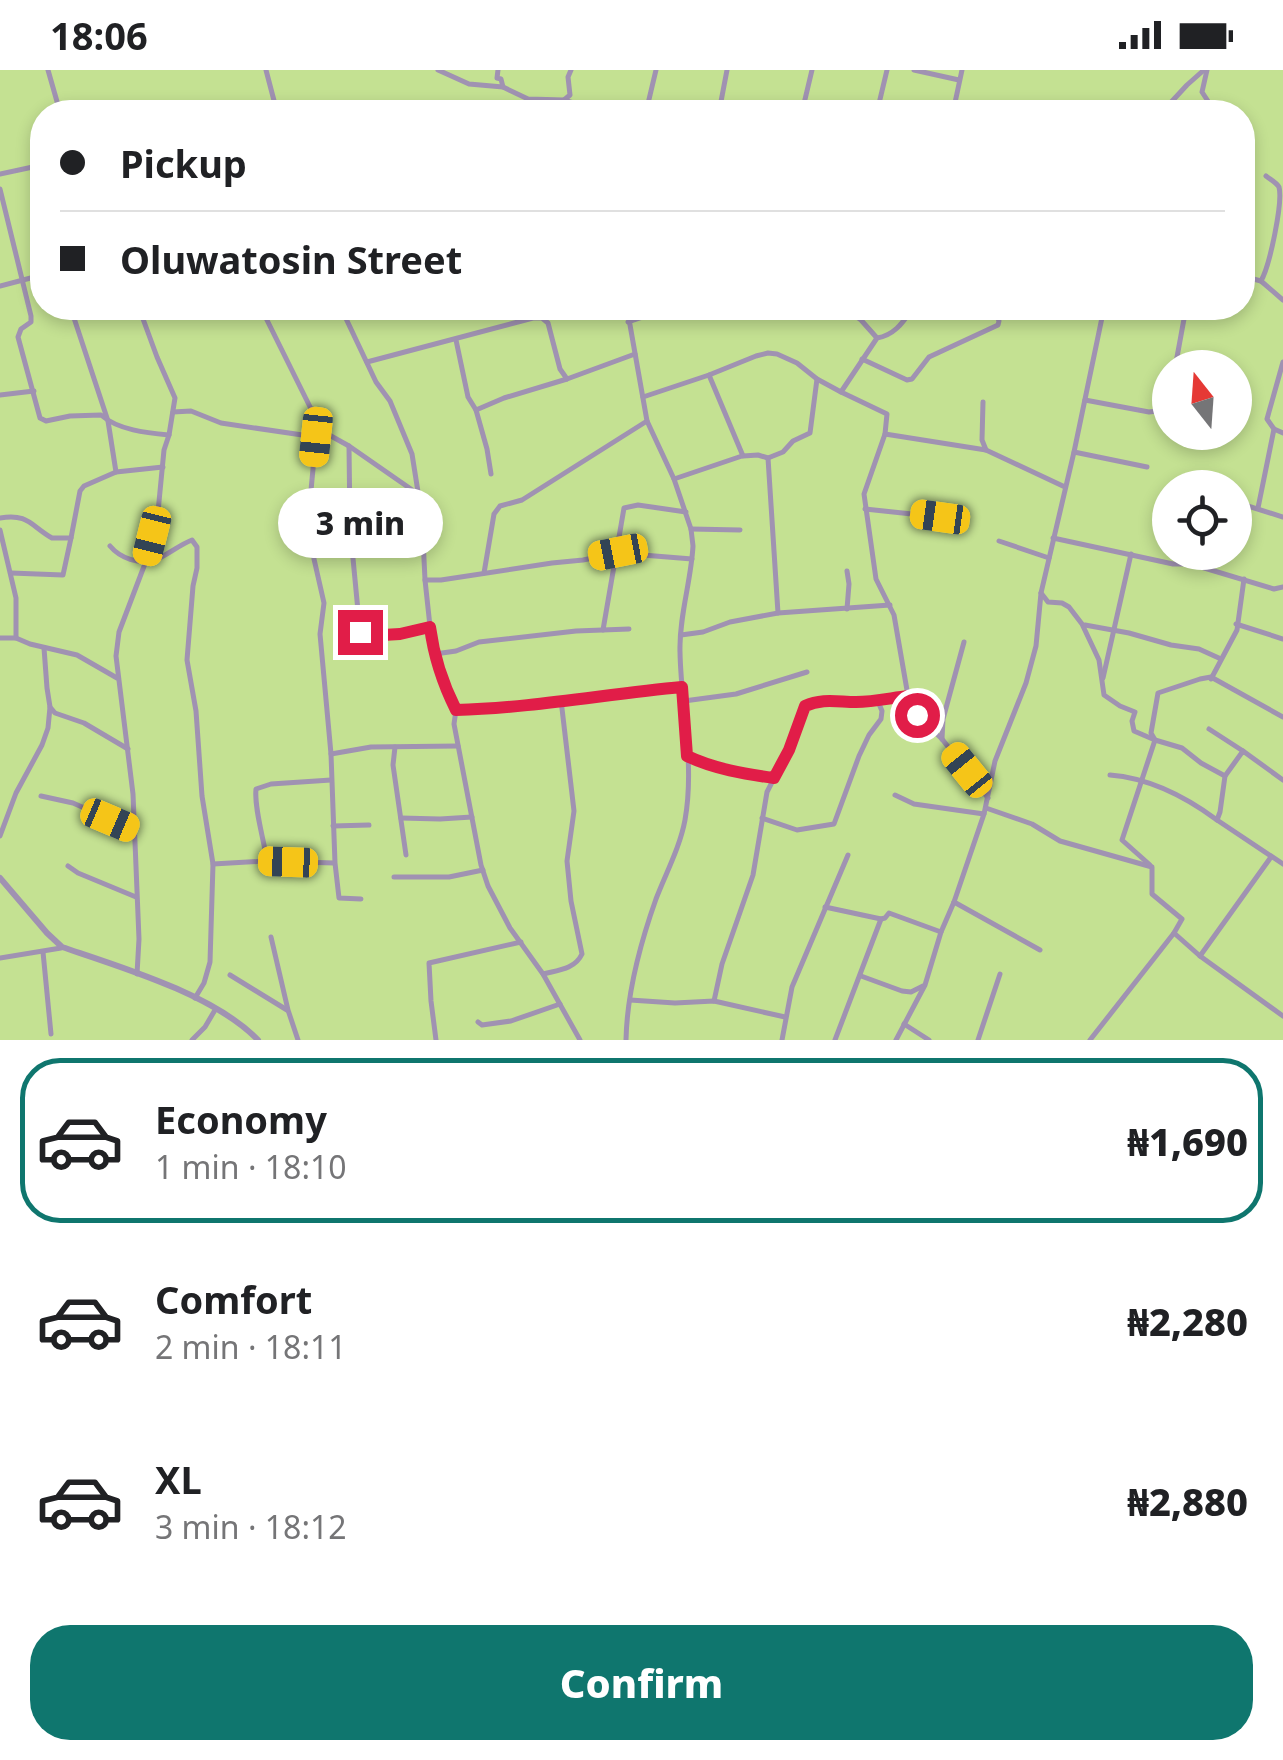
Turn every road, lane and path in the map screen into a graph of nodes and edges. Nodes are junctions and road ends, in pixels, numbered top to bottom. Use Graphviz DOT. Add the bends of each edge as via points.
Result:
graph roads {
  1 [pos="48,70"];
  2 [pos="266,70"];
  3 [pos="438,70"];
  4 [pos="498,70"];
  5 [pos="571,70"];
  6 [pos="656,70"];
  7 [pos="728,70"];
  8 [pos="812,70"];
  9 [pos="886,70"];
  10 [pos="914,70"];
  11 [pos="962,70"];
  12 [pos="1206,70"];
  13 [pos="959,80"];
  14 [pos="502,87"];
  15 [pos="57,100"];
  16 [pos="274,100"];
  17 [pos="564,100"];
  18 [pos="649,100"];
  19 [pos="721,100"];
  20 [pos="805,100"];
  21 [pos="880,100"];
  22 [pos="955,100"];
  23 [pos="1172,100"];
  24 [pos="1208,100"];
  25 [pos="30,168"];
  26 [pos="0,174"];
  27 [pos="1266,176"];
  28 [pos="0,188"];
  29 [pos="2,201"];
  30 [pos="30,278"];
  31 [pos="1255,280"];
  32 [pos="21,281"];
  33 [pos="1260,281"];
  34 [pos="0,286"];
  35 [pos="1283,300"];
  36 [pos="30,318"];
  37 [pos="31,320"];
  38 [pos="75,320"];
  39 [pos="144,320"];
  40 [pos="266,320"];
  41 [pos="347,320"];
  42 [pos="527,320"];
  43 [pos="544,320"];
  44 [pos="634,320"];
  45 [pos="861,320"];
  46 [pos="905,320"];
  47 [pos="999,320"];
  48 [pos="1102,320"];
  49 [pos="1184,320"];
  50 [pos="628,322"];
  51 [pos="877,338"];
  52 [pos="456,340"];
  53 [pos="1178,350"];
  54 [pos="635,354"];
  55 [pos="862,358"];
  56 [pos="367,362"];
  57 [pos="1283,362"];
  58 [pos="710,375"];
  59 [pos="567,379"];
  60 [pos="817,379"];
  61 [pos="34,391"];
  62 [pos="841,392"];
  63 [pos="0,395"];
  64 [pos="643,398"];
  65 [pos="1085,400"];
  66 [pos="983,402"];
  67 [pos="476,410"];
  68 [pos="174,412"];
  69 [pos="1152,412"];
  70 [pos="648,421"];
  71 [pos="108,422"];
  72 [pos="1274,429"];
  73 [pos="322,431"];
  74 [pos="1283,432"];
  75 [pos="169,434"];
  76 [pos="885,434"];
  77 [pos="316,437"];
  78 [pos="349,446"];
  79 [pos="986,450"];
  80 [pos="1074,452"];
  81 [pos="743,456"];
  82 [pos="768,458"];
  83 [pos="163,467"];
  84 [pos="1147,468"];
  85 [pos="116,472"];
  86 [pos="492,474"];
  87 [pos="674,479"];
  88 [pos="1065,486"];
  89 [pos="418,494"];
  90 [pos="1252,506"];
  91 [pos="1258,508"];
  92 [pos="865,509"];
  93 [pos="686,512"];
  94 [pos="940,517"];
  95 [pos="1283,517"];
  96 [pos="0,518"];
  97 [pos="691,529"];
  98 [pos="0,530"];
  99 [pos="740,530"];
  100 [pos="71,538"];
  101 [pos="1054,538"];
  102 [pos="1000,542"];
  103 [pos="1,545"];
  104 [pos="110,546"];
  105 [pos="618,552"];
  106 [pos="1131,554"];
  107 [pos="1049,558"];
  108 [pos="692,559"];
  109 [pos="1152,559"];
  110 [pos="146,560"];
  111 [pos="1214,570"];
  112 [pos="846,571"];
  113 [pos="11,573"];
  114 [pos="484,573"];
  115 [pos="1244,578"];
  116 [pos="425,580"];
  117 [pos="1283,588"];
  118 [pos="1041,593"];
  119 [pos="890,605"];
  120 [pos="847,609"];
  121 [pos="778,614"];
  122 [pos="1082,624"];
  123 [pos="1236,624"];
  124 [pos="430,627"];
  125 [pos="1113,629"];
  126 [pos="603,630"];
  127 [pos="629,630"];
  128 [pos="681,635"];
  129 [pos="0,638"];
  130 [pos="16,638"];
  131 [pos="1283,640"];
  132 [pos="964,642"];
  133 [pos="44,648"];
  134 [pos="433,654"];
  135 [pos="1221,659"];
  136 [pos="807,672"];
  137 [pos="117,678"];
  138 [pos="1211,679"];
  139 [pos="1101,685"];
  140 [pos="682,687"];
  141 [pos="908,696"];
  142 [pos="877,699"];
  143 [pos="561,700"];
  144 [pos="684,701"];
  145 [pos="50,707"];
  146 [pos="456,710"];
  147 [pos="1283,717"];
  148 [pos="1209,729"];
  149 [pos="942,739"];
  150 [pos="1155,740"];
  151 [pos="395,746"];
  152 [pos="458,746"];
  153 [pos="128,749"];
  154 [pos="1244,751"];
  155 [pos="332,754"];
  156 [pos="687,756"];
  157 [pos="1110,776"];
  158 [pos="1225,776"];
  159 [pos="774,778"];
  160 [pos="331,780"];
  161 [pos="1283,780"];
  162 [pos="1141,782"];
  163 [pos="896,795"];
  164 [pos="41,796"];
  165 [pos="988,798"];
  166 [pos="985,811"];
  167 [pos="472,816"];
  168 [pos="400,818"];
  169 [pos="762,818"];
  170 [pos="1217,820"];
  171 [pos="369,824"];
  172 [pos="333,826"];
  173 [pos="134,830"];
  174 [pos="0,836"];
  175 [pos="848,855"];
  176 [pos="406,856"];
  177 [pos="1270,857"];
  178 [pos="267,861"];
  179 [pos="334,863"];
  180 [pos="212,864"];
  181 [pos="1283,864"];
  182 [pos="68,866"];
  183 [pos="1152,867"];
  184 [pos="483,870"];
  185 [pos="394,877"];
  186 [pos="0,878"];
  187 [pos="136,897"];
  188 [pos="361,899"];
  189 [pos="954,902"];
  190 [pos="825,907"];
  191 [pos="881,919"];
  192 [pos="941,932"];
  193 [pos="1174,933"];
  194 [pos="271,937"];
  195 [pos="521,942"];
  196 [pos="62,948"];
  197 [pos="1040,950"];
  198 [pos="43,952"];
  199 [pos="1200,956"];
  200 [pos="0,958"];
  201 [pos="137,974"];
  202 [pos="544,974"];
  203 [pos="1000,974"];
  204 [pos="230,975"];
  205 [pos="861,976"];
  206 [pos="925,985"];
  207 [pos="195,998"];
  208 [pos="628,1000"];
  209 [pos="714,1001"];
  210 [pos="560,1004"];
  211 [pos="215,1010"];
  212 [pos="288,1011"];
  213 [pos="1283,1016"];
  214 [pos="784,1017"];
  215 [pos="478,1022"];
  216 [pos="904,1024"];
  217 [pos="51,1034"];
  218 [pos="192,1040"];
  219 [pos="258,1040"];
  220 [pos="298,1040"];
  221 [pos="436,1040"];
  222 [pos="580,1040"];
  223 [pos="626,1040"];
  224 [pos="782,1040"];
  225 [pos="835,1040"];
  226 [pos="896,1040"];
  227 [pos="929,1040"];
  228 [pos="978,1040"];
  229 [pos="1090,1040"];
  1 -- 15 [label="street"];
  2 -- 16 [label="street"];
  3 -- 14 [label="street" via="469,84"];
  4 -- 14 [label="street"];
  5 -- 17 [label="street"];
  6 -- 18 [label="street"];
  7 -- 19 [label="street"];
  8 -- 20 [label="street"];
  9 -- 21 [label="street"];
  10 -- 13 [label="street"];
  11 -- 13 [label="street"];
  12 -- 23 [label="street"];
  12 -- 24 [label="street" via="1202,92"];
  13 -- 22 [label="street"];
  14 -- 17 [label="street" via="528,99"];
  25 -- 26 [label="street"];
  27 -- 33 [label="street" via="1279,187 1282,207"];
  28 -- 29 [label="street"];
  29 -- 32 [label="street"];
  30 -- 32 [label="street"];
  31 -- 33 [label="street"];
  32 -- 34 [label="street"];
  32 -- 36 [label="street"];
  33 -- 35 [label="street"];
  37 -- 61 [label="street" via="18,337"];
  38 -- 71 [label="street"];
  39 -- 68 [label="street" via="175,398"];
  40 -- 73 [label="street"];
  41 -- 56 [label="street"];
  42 -- 52 [label="street"];
  43 -- 59 [label="street"];
  44 -- 50 [label="street"];
  45 -- 51 [label="street"];
  46 -- 51 [label="street"];
  47 -- 55 [label="street" via="929,358 908,380"];
  48 -- 65 [label="street"];
  49 -- 53 [label="street"];
  50 -- 54 [label="street"];
  51 -- 55 [label="street"];
  52 -- 56 [label="street"];
  52 -- 67 [label="street"];
  54 -- 59 [label="street"];
  54 -- 64 [label="street"];
  55 -- 62 [label="street"];
  56 -- 89 [label="street" via="408,442"];
  57 -- 72 [label="street" via="1267,419"];
  58 -- 60 [label="street" via="768,353"];
  58 -- 64 [label="street"];
  58 -- 81 [label="street"];
  59 -- 67 [label="street"];
  60 -- 62 [label="street"];
  60 -- 82 [label="street" via="810,433"];
  61 -- 63 [label="street"];
  61 -- 71 [label="street" via="42,420 101,415"];
  62 -- 76 [label="street" via="886,412"];
  64 -- 70 [label="street"];
  65 -- 69 [label="street"];
  65 -- 80 [label="street"];
  66 -- 79 [label="street"];
  67 -- 86 [label="street"];
  68 -- 75 [label="street"];
  68 -- 77 [label="street"];
  70 -- 87 [label="street"];
  70 -- 114 [label="street" via="522,500 500,506"];
  71 -- 75 [label="street"];
  71 -- 85 [label="street"];
  72 -- 74 [label="street"];
  72 -- 91 [label="street"];
  73 -- 77 [label="street"];
  73 -- 78 [label="street"];
  75 -- 83 [label="street"];
  76 -- 79 [label="street"];
  76 -- 92 [label="street"];
  77 -- 155 [label="street" via="310,501 324,603 320,634"];
  78 -- 89 [label="street"];
  78 -- 124 [label="street" via="360,632"];
  79 -- 88 [label="street"];
  80 -- 84 [label="street"];
  80 -- 88 [label="street"];
  81 -- 82 [label="street"];
  81 -- 87 [label="street"];
  82 -- 121 [label="street"];
  83 -- 85 [label="street"];
  83 -- 110 [label="street"];
  85 -- 100 [label="street" via="80,491"];
  87 -- 93 [label="street"];
  88 -- 101 [label="street"];
  89 -- 116 [label="street"];
  90 -- 91 [label="street"];
  91 -- 95 [label="street"];
  92 -- 94 [label="street"];
  92 -- 119 [label="street" via="876,579"];
  93 -- 97 [label="street"];
  93 -- 105 [label="street" via="628,506"];
  96 -- 100 [label="street" via="22,517 52,538"];
  97 -- 99 [label="street"];
  97 -- 108 [label="street"];
  98 -- 103 [label="street"];
  100 -- 113 [label="street" via="64,575"];
  101 -- 106 [label="street"];
  101 -- 107 [label="street"];
  102 -- 107 [label="street"];
  103 -- 113 [label="street"];
  104 -- 110 [label="street" via="118,555"];
  105 -- 108 [label="street"];
  105 -- 114 [label="street"];
  105 -- 126 [label="street"];
  106 -- 109 [label="street"];
  106 -- 125 [label="street"];
  107 -- 118 [label="street"];
  108 -- 128 [label="street"];
  110 -- 137 [label="street" via="119,632"];
  110 -- 180 [label="street" via="192,540 197,548 187,660"];
  111 -- 115 [label="street"];
  112 -- 120 [label="street"];
  113 -- 130 [label="street"];
  114 -- 116 [label="street"];
  115 -- 117 [label="street"];
  115 -- 123 [label="street"];
  116 -- 124 [label="street"];
  118 -- 122 [label="street" via="1069,607"];
  118 -- 165 [label="street" via="1032,665"];
  119 -- 120 [label="street"];
  119 -- 141 [label="street"];
  120 -- 121 [label="street"];
  121 -- 128 [label="street"];
  122 -- 125 [label="street"];
  122 -- 139 [label="street" via="1099,660"];
  123 -- 131 [label="street"];
  123 -- 135 [label="street"];
  124 -- 134 [label="street"];
  125 -- 135 [label="street"];
  125 -- 139 [label="street"];
  126 -- 127 [label="street"];
  126 -- 134 [label="street" via="479,642"];
  128 -- 140 [label="street"];
  129 -- 130 [label="street"];
  130 -- 133 [label="street"];
  132 -- 149 [label="street"];
  133 -- 137 [label="street" via="77,655"];
  133 -- 145 [label="street"];
  134 -- 146 [label="street"];
  135 -- 138 [label="street"];
  136 -- 144 [label="street" via="736,694"];
  137 -- 153 [label="street"];
  138 -- 147 [label="street"];
  138 -- 150 [label="street" via="1158,693 1150,733"];
  139 -- 150 [label="street" via="1104,695 1135,712 1134,731"];
  140 -- 143 [label="street"];
  140 -- 144 [label="street"];
  141 -- 142 [label="street"];
  141 -- 149 [label="street" via="920,720"];
  142 -- 159 [label="street" via="805,706"];
  142 -- 169 [label="street" via="882,719 859,756 834,824 797,830"];
  143 -- 146 [label="street"];
  143 -- 202 [label="street" via="574,810 567,861 582,954 572,966"];
  144 -- 156 [label="street"];
  145 -- 153 [label="street"];
  145 -- 174 [label="street" via="42,745"];
  146 -- 152 [label="street"];
  148 -- 154 [label="street"];
  149 -- 165 [label="street"];
  150 -- 158 [label="street" via="1182,748"];
  150 -- 162 [label="street"];
  151 -- 152 [label="street"];
  151 -- 155 [label="street"];
  151 -- 168 [label="street"];
  152 -- 167 [label="street"];
  153 -- 173 [label="street"];
  154 -- 158 [label="street"];
  154 -- 161 [label="street"];
  155 -- 160 [label="street"];
  156 -- 159 [label="street"];
  156 -- 208 [label="street" via="684,826"];
  157 -- 162 [label="street"];
  158 -- 170 [label="street"];
  159 -- 169 [label="street"];
  160 -- 172 [label="street"];
  160 -- 178 [label="street" via="256,789"];
  162 -- 170 [label="street" via="1184,796"];
  162 -- 183 [label="street" via="1122,840"];
  163 -- 166 [label="street" via="914,804"];
  164 -- 173 [label="street"];
  165 -- 166 [label="street"];
  166 -- 183 [label="street"];
  166 -- 189 [label="street"];
  167 -- 168 [label="street"];
  167 -- 184 [label="street"];
  168 -- 176 [label="street"];
  169 -- 209 [label="street" via="753,875"];
  170 -- 177 [label="street"];
  171 -- 172 [label="street"];
  172 -- 179 [label="street"];
  173 -- 187 [label="street"];
  175 -- 190 [label="street"];
  177 -- 181 [label="street"];
  177 -- 199 [label="street"];
  178 -- 179 [label="street"];
  178 -- 180 [label="street"];
  179 -- 188 [label="street" via="340,898"];
  180 -- 207 [label="street" via="210,962"];
  182 -- 187 [label="street"];
  183 -- 193 [label="street" via="1152,894 1182,919"];
  184 -- 185 [label="street"];
  184 -- 195 [label="street"];
  186 -- 196 [label="street"];
  187 -- 201 [label="street"];
  189 -- 192 [label="street"];
  189 -- 197 [label="street"];
  190 -- 191 [label="street"];
  190 -- 214 [label="street"];
  191 -- 192 [label="street" via="889,913"];
  191 -- 205 [label="street"];
  192 -- 206 [label="street"];
  193 -- 199 [label="street"];
  193 -- 229 [label="street"];
  194 -- 212 [label="street"];
  195 -- 202 [label="street"];
  195 -- 221 [label="street" via="429,963"];
  196 -- 198 [label="street"];
  196 -- 201 [label="street"];
  198 -- 200 [label="street"];
  198 -- 217 [label="street"];
  199 -- 213 [label="street"];
  201 -- 207 [label="street"];
  202 -- 210 [label="street"];
  203 -- 228 [label="street"];
  204 -- 212 [label="street"];
  205 -- 206 [label="street" via="902,991"];
  205 -- 225 [label="street"];
  206 -- 216 [label="street"];
  207 -- 211 [label="street"];
  208 -- 209 [label="street"];
  208 -- 223 [label="street"];
  209 -- 214 [label="street"];
  210 -- 215 [label="street" via="511,1021"];
  210 -- 222 [label="street"];
  211 -- 218 [label="street"];
  211 -- 219 [label="street"];
  212 -- 220 [label="street"];
  214 -- 224 [label="street"];
  216 -- 226 [label="street"];
  216 -- 227 [label="street"];
}
